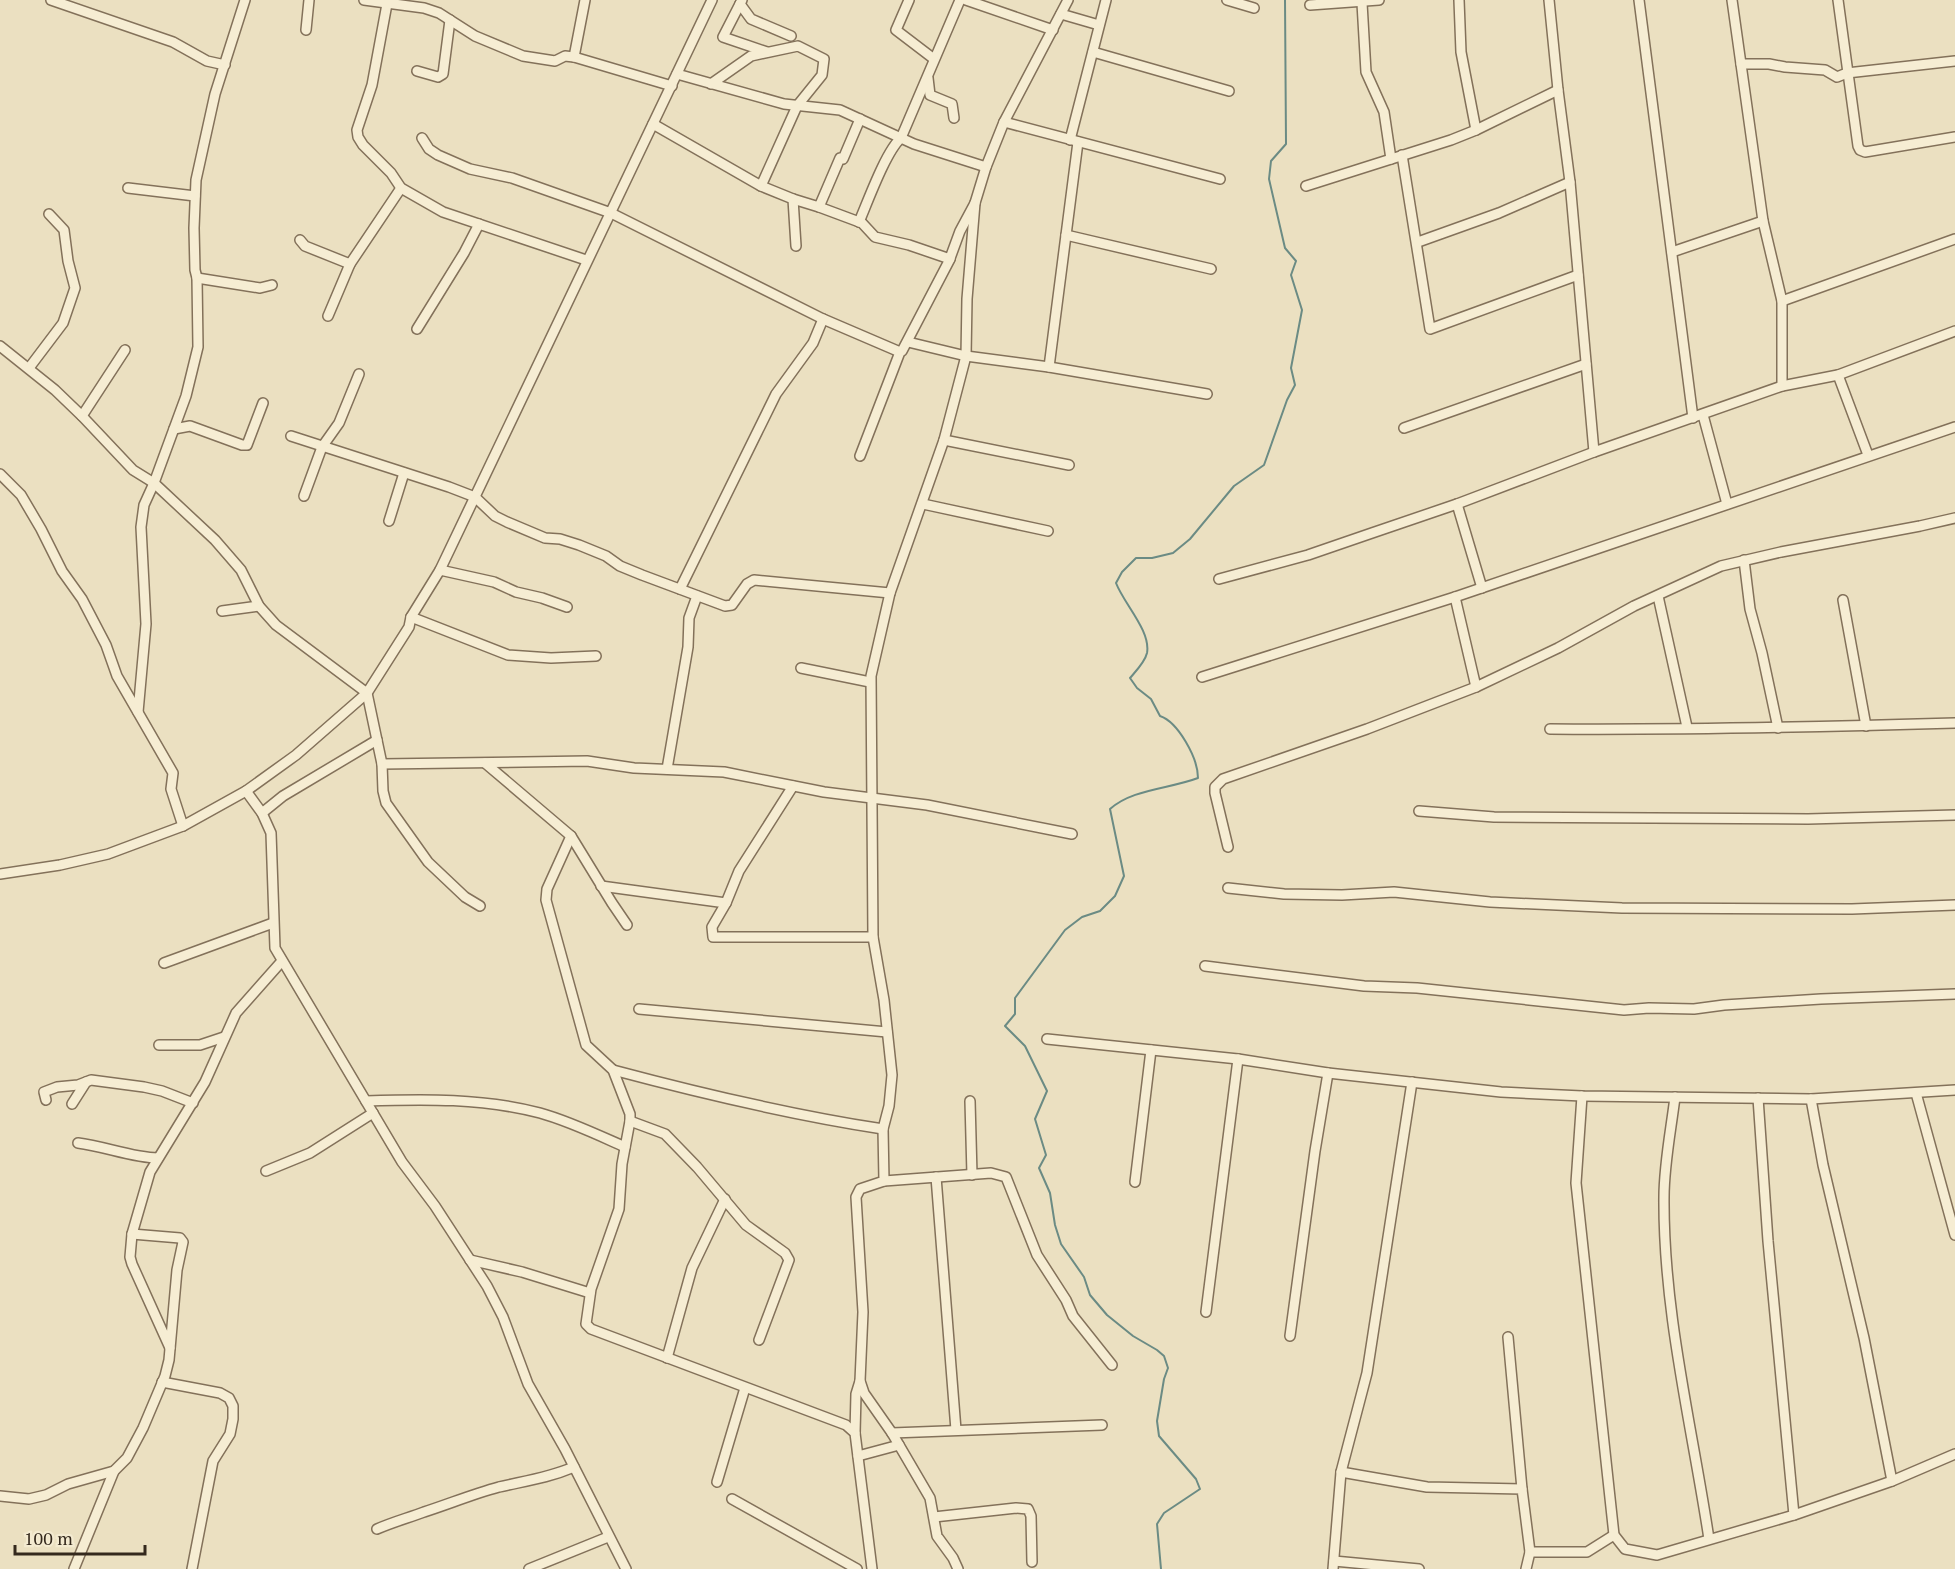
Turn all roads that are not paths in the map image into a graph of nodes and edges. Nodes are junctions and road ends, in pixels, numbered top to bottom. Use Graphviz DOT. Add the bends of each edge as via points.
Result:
graph roads {
  1 [pos="51,0"];
  2 [pos="245,0"];
  3 [pos="309,0"];
  4 [pos="364,0"];
  5 [pos="585,0"];
  6 [pos="712,0"];
  7 [pos="909,0"];
  8 [pos="959,0"];
  9 [pos="1068,0"];
  10 [pos="1106,0"];
  11 [pos="1227,0"];
  12 [pos="1379,0"];
  13 [pos="1459,0"];
  14 [pos="1549,0"];
  15 [pos="1640,0"];
  16 [pos="1732,0"];
  17 [pos="1838,0"];
  18 [pos="741,2"];
  19 [pos="1362,3"];
  20 [pos="387,4"];
  21 [pos="1310,5"];
  22 [pos="1254,8"];
  23 [pos="1061,14"];
  24 [pos="450,20"];
  25 [pos="1099,25"];
  26 [pos="306,30"];
  27 [pos="1053,30"];
  28 [pos="791,36"];
  29 [pos="769,52"];
  30 [pos="1093,52"];
  31 [pos="574,57"];
  32 [pos="934,59"];
  33 [pos="1955,61"];
  34 [pos="1741,64"];
  35 [pos="225,65"];
  36 [pos="417,71"];
  37 [pos="1847,73"];
  38 [pos="677,74"];
  39 [pos="927,76"];
  40 [pos="711,84"];
  41 [pos="672,86"];
  42 [pos="1558,90"];
  43 [pos="1229,92"];
  44 [pos="797,106"];
  45 [pos="954,118"];
  46 [pos="860,119"];
  47 [pos="1004,122"];
  48 [pos="653,124"];
  49 [pos="1476,130"];
  50 [pos="1955,137"];
  51 [pos="422,138"];
  52 [pos="901,138"];
  53 [pos="1074,141"];
  54 [pos="1402,155"];
  55 [pos="1391,159"];
  56 [pos="986,168"];
  57 [pos="1220,179"];
  58 [pos="1570,182"];
  59 [pos="761,186"];
  60 [pos="1306,186"];
  61 [pos="128,188"];
  62 [pos="401,188"];
  63 [pos="195,196"];
  64 [pos="793,200"];
  65 [pos="975,203"];
  66 [pos="819,207"];
  67 [pos="611,213"];
  68 [pos="49,214"];
  69 [pos="1763,221"];
  70 [pos="859,222"];
  71 [pos="479,224"];
  72 [pos="1066,235"];
  73 [pos="1955,239"];
  74 [pos="300,240"];
  75 [pos="1418,242"];
  76 [pos="796,246"];
  77 [pos="1672,252"];
  78 [pos="950,259"];
  79 [pos="586,260"];
  80 [pos="350,264"];
  81 [pos="1211,269"];
  82 [pos="1578,275"];
  83 [pos="197,278"];
  84 [pos="272,285"];
  85 [pos="1782,301"];
  86 [pos="328,316"];
  87 [pos="823,319"];
  88 [pos="417,329"];
  89 [pos="1955,331"];
  90 [pos="908,342"];
  91 [pos="0,346"];
  92 [pos="126,350"];
  93 [pos="900,352"];
  94 [pos="966,356"];
  95 [pos="1586,364"];
  96 [pos="1049,367"];
  97 [pos="29,368"];
  98 [pos="359,374"];
  99 [pos="1838,375"];
  100 [pos="1782,386"];
  101 [pos="1207,394"];
  102 [pos="263,403"];
  103 [pos="1703,415"];
  104 [pos="82,416"];
  105 [pos="1693,418"];
  106 [pos="1955,427"];
  107 [pos="1404,428"];
  108 [pos="174,429"];
  109 [pos="291,436"];
  110 [pos="944,440"];
  111 [pos="322,447"];
  112 [pos="1594,452"];
  113 [pos="1868,455"];
  114 [pos="860,456"];
  115 [pos="1069,465"];
  116 [pos="404,473"];
  117 [pos="0,474"];
  118 [pos="154,483"];
  119 [pos="304,496"];
  120 [pos="475,497"];
  121 [pos="923,504"];
  122 [pos="1456,504"];
  123 [pos="1727,504"];
  124 [pos="1955,518"];
  125 [pos="389,521"];
  126 [pos="1048,531"];
  127 [pos="1744,560"];
  128 [pos="440,570"];
  129 [pos="1219,579"];
  130 [pos="1482,588"];
  131 [pos="680,590"];
  132 [pos="890,593"];
  133 [pos="697,596"];
  134 [pos="1658,596"];
  135 [pos="1455,597"];
  136 [pos="1844,600"];
  137 [pos="259,606"];
  138 [pos="567,608"];
  139 [pos="222,611"];
  140 [pos="411,617"];
  141 [pos="596,656"];
  142 [pos="801,668"];
  143 [pos="1202,677"];
  144 [pos="870,682"];
  145 [pos="1476,687"];
  146 [pos="367,693"];
  147 [pos="138,712"];
  148 [pos="1955,723"];
  149 [pos="1866,726"];
  150 [pos="1687,727"];
  151 [pos="1778,728"];
  152 [pos="1550,729"];
  153 [pos="377,740"];
  154 [pos="485,763"];
  155 [pos="382,764"];
  156 [pos="667,769"];
  157 [pos="793,786"];
  158 [pos="246,791"];
  159 [pos="872,798"];
  160 [pos="1419,811"];
  161 [pos="262,813"];
  162 [pos="1955,815"];
  163 [pos="183,826"];
  164 [pos="1072,834"];
  165 [pos="571,836"];
  166 [pos="1228,847"];
  167 [pos="0,874"];
  168 [pos="601,886"];
  169 [pos="1228,888"];
  170 [pos="726,903"];
  171 [pos="1955,905"];
  172 [pos="480,906"];
  173 [pos="273,923"];
  174 [pos="627,925"];
  175 [pos="873,937"];
  176 [pos="282,961"];
  177 [pos="164,963"];
  178 [pos="1205,966"];
  179 [pos="1955,994"];
  180 [pos="639,1009"];
  181 [pos="887,1032"];
  182 [pos="224,1037"];
  183 [pos="1047,1039"];
  184 [pos="159,1045"];
  185 [pos="1151,1050"];
  186 [pos="1238,1059"];
  187 [pos="613,1070"];
  188 [pos="1328,1073"];
  189 [pos="86,1082"];
  190 [pos="1412,1082"];
  191 [pos="1955,1090"];
  192 [pos="1916,1094"];
  193 [pos="1582,1096"];
  194 [pos="1674,1097"];
  195 [pos="1758,1098"];
  196 [pos="1811,1099"];
  197 [pos="46,1100"];
  198 [pos="366,1101"];
  199 [pos="970,1101"];
  200 [pos="193,1103"];
  201 [pos="72,1104"];
  202 [pos="373,1113"];
  203 [pos="630,1120"];
  204 [pos="883,1129"];
  205 [pos="78,1143"];
  206 [pos="625,1147"];
  207 [pos="158,1158"];
  208 [pos="266,1171"];
  209 [pos="972,1174"];
  210 [pos="936,1177"];
  211 [pos="885,1181"];
  212 [pos="1135,1182"];
  213 [pos="724,1199"];
  214 [pos="132,1234"];
  215 [pos="1955,1235"];
  216 [pos="470,1260"];
  217 [pos="590,1293"];
  218 [pos="1206,1311"];
  219 [pos="1290,1336"];
  220 [pos="1508,1336"];
  221 [pos="759,1340"];
  222 [pos="170,1348"];
  223 [pos="667,1358"];
  224 [pos="1113,1365"];
  225 [pos="860,1381"];
  226 [pos="162,1382"];
  227 [pos="745,1388"];
  228 [pos="1102,1425"];
  229 [pos="956,1430"];
  230 [pos="855,1433"];
  231 [pos="892,1433"];
  232 [pos="899,1445"];
  233 [pos="1955,1454"];
  234 [pos="858,1456"];
  235 [pos="574,1467"];
  236 [pos="114,1470"];
  237 [pos="1341,1472"];
  238 [pos="1892,1481"];
  239 [pos="717,1482"];
  240 [pos="1522,1489"];
  241 [pos="0,1496"];
  242 [pos="732,1499"];
  243 [pos="1794,1515"];
  244 [pos="934,1517"];
  245 [pos="377,1529"];
  246 [pos="1614,1535"];
  247 [pos="608,1537"];
  248 [pos="1709,1539"];
  249 [pos="1530,1552"];
  250 [pos="1032,1562"];
  251 [pos="1334,1565"];
  252 [pos="74,1569"];
  253 [pos="192,1569"];
  254 [pos="529,1569"];
  255 [pos="626,1569"];
  256 [pos="857,1569"];
  257 [pos="872,1569"];
  258 [pos="958,1569"];
  259 [pos="1419,1569"];
  260 [pos="1526,1569"];
  1 -- 35 [label="street" via="173,42 207,61"];
  2 -- 35 [label="street"];
  3 -- 26 [label="street"];
  4 -- 20 [label="street"];
  5 -- 31 [label="street"];
  6 -- 38 [label="street"];
  7 -- 32 [label="street" via="896,30"];
  8 -- 27 [label="street"];
  8 -- 32 [label="street"];
  9 -- 23 [label="street"];
  10 -- 25 [label="street"];
  11 -- 22 [label="street"];
  12 -- 19 [label="street"];
  13 -- 49 [label="street" via="1461,52"];
  14 -- 42 [label="street"];
  15 -- 77 [label="street"];
  16 -- 34 [label="street"];
  17 -- 37 [label="street"];
  18 -- 28 [label="street" via="751,19"];
  18 -- 29 [label="street" via="723,37"];
  19 -- 21 [label="street"];
  19 -- 55 [label="street" via="1366,72 1384,112"];
  20 -- 24 [label="street" via="424,8"];
  20 -- 62 [label="street" via="372,85 357,130 358,137"];
  23 -- 25 [label="street"];
  23 -- 27 [label="street"];
  24 -- 31 [label="street" via="475,36 523,56 555,61"];
  24 -- 36 [label="street" via="443,74 438,77"];
  25 -- 30 [label="street"];
  27 -- 47 [label="street"];
  29 -- 40 [label="street" via="751,56"];
  29 -- 44 [label="street" via="798,46 824,59 822,75"];
  30 -- 43 [label="street"];
  30 -- 53 [label="street"];
  31 -- 41 [label="street"];
  32 -- 39 [label="street"];
  33 -- 37 [label="street"];
  34 -- 37 [label="street" via="1826,70 1838,77"];
  34 -- 69 [label="street"];
  35 -- 63 [label="street" via="215,94"];
  37 -- 50 [label="street" via="1860,150"];
  38 -- 40 [label="street"];
  38 -- 41 [label="street"];
  39 -- 45 [label="street" via="930,95 952,104"];
  39 -- 52 [label="street"];
  40 -- 44 [label="street"];
  41 -- 48 [label="street"];
  42 -- 49 [label="street"];
  42 -- 58 [label="street"];
  44 -- 46 [label="street" via="840,110"];
  44 -- 59 [label="street"];
  46 -- 52 [label="street"];
  46 -- 66 [label="street"];
  47 -- 53 [label="street"];
  47 -- 56 [label="street"];
  48 -- 59 [label="street"];
  48 -- 67 [label="street"];
  49 -- 54 [label="street"];
  51 -- 67 [label="street" via="429,149 470,169 512,178"];
  52 -- 56 [label="street"];
  52 -- 70 [label="street"];
  53 -- 57 [label="street"];
  53 -- 72 [label="street"];
  54 -- 55 [label="street"];
  54 -- 75 [label="street"];
  55 -- 60 [label="street"];
  56 -- 65 [label="street"];
  58 -- 75 [label="street"];
  58 -- 82 [label="street"];
  59 -- 64 [label="street"];
  61 -- 63 [label="street"];
  62 -- 71 [label="street" via="443,212"];
  62 -- 80 [label="street"];
  63 -- 83 [label="street"];
  64 -- 66 [label="street"];
  64 -- 76 [label="street"];
  65 -- 78 [label="street"];
  65 -- 94 [label="street"];
  66 -- 70 [label="street"];
  67 -- 79 [label="street"];
  67 -- 87 [label="street"];
  68 -- 97 [label="street" via="64,230 75,288 63,323"];
  69 -- 77 [label="street"];
  69 -- 85 [label="street"];
  70 -- 78 [label="street" via="875,237"];
  71 -- 79 [label="street"];
  71 -- 88 [label="street"];
  72 -- 81 [label="street"];
  72 -- 96 [label="street"];
  73 -- 85 [label="street"];
  74 -- 80 [label="street" via="305,246"];
  75 -- 82 [label="street" via="1430,329"];
  77 -- 105 [label="street"];
  78 -- 90 [label="street"];
  79 -- 120 [label="street"];
  80 -- 86 [label="street"];
  82 -- 95 [label="street"];
  83 -- 84 [label="street" via="260,288"];
  83 -- 108 [label="street" via="198,347"];
  85 -- 100 [label="street"];
  87 -- 93 [label="street"];
  87 -- 131 [label="street" via="813,343 776,394"];
  89 -- 99 [label="street"];
  90 -- 93 [label="street"];
  90 -- 94 [label="street"];
  91 -- 97 [label="street"];
  92 -- 104 [label="street"];
  93 -- 114 [label="street"];
  94 -- 96 [label="street"];
  94 -- 110 [label="street"];
  95 -- 107 [label="street"];
  95 -- 112 [label="street"];
  96 -- 101 [label="street"];
  97 -- 104 [label="street"];
  98 -- 111 [label="street" via="339,423"];
  99 -- 100 [label="street"];
  99 -- 113 [label="street"];
  100 -- 103 [label="street"];
  102 -- 108 [label="street" via="247,445 190,426"];
  103 -- 105 [label="street"];
  103 -- 123 [label="street"];
  104 -- 118 [label="street" via="133,470"];
  105 -- 112 [label="street"];
  106 -- 113 [label="street"];
  108 -- 118 [label="street"];
  109 -- 111 [label="street"];
  110 -- 115 [label="street"];
  110 -- 121 [label="street"];
  111 -- 116 [label="street"];
  111 -- 119 [label="street"];
  112 -- 122 [label="street"];
  113 -- 123 [label="street"];
  116 -- 120 [label="street"];
  116 -- 125 [label="street"];
  117 -- 147 [label="street" via="21,495 62,572 82,599"];
  118 -- 137 [label="street" via="241,570"];
  118 -- 147 [label="street" via="144,506 141,527 146,624"];
  120 -- 128 [label="street"];
  120 -- 131 [label="street" via="507,522 545,538 579,545"];
  121 -- 126 [label="street"];
  121 -- 132 [label="street"];
  122 -- 129 [label="street" via="1308,555"];
  122 -- 130 [label="street"];
  123 -- 130 [label="street"];
  124 -- 127 [label="street"];
  127 -- 134 [label="street" via="1721,566"];
  127 -- 151 [label="street" via="1750,609"];
  128 -- 138 [label="street" via="494,582"];
  128 -- 140 [label="street"];
  130 -- 135 [label="street"];
  131 -- 133 [label="street"];
  132 -- 133 [label="street" via="754,580 729,606"];
  132 -- 144 [label="street"];
  133 -- 156 [label="street" via="688,624"];
  134 -- 145 [label="street"];
  134 -- 150 [label="street"];
  135 -- 143 [label="street"];
  135 -- 145 [label="street"];
  136 -- 149 [label="street"];
  137 -- 139 [label="street"];
  137 -- 146 [label="street" via="276,625"];
  140 -- 141 [label="street" via="508,655"];
  140 -- 146 [label="street"];
  142 -- 144 [label="street"];
  144 -- 159 [label="street"];
  145 -- 166 [label="street" via="1218,782 1215,793"];
  146 -- 153 [label="street"];
  146 -- 158 [label="street" via="296,755"];
  147 -- 163 [label="street" via="173,773 171,789"];
  148 -- 149 [label="street"];
  149 -- 151 [label="street"];
  150 -- 151 [label="street"];
  150 -- 152 [label="street"];
  153 -- 155 [label="street"];
  153 -- 161 [label="street" via="283,796"];
  154 -- 155 [label="street"];
  154 -- 156 [label="street" via="587,761"];
  154 -- 165 [label="street"];
  155 -- 172 [label="street" via="387,803 428,862"];
  156 -- 157 [label="street" via="724,772"];
  157 -- 159 [label="street"];
  157 -- 170 [label="street" via="746,858"];
  158 -- 161 [label="street"];
  158 -- 163 [label="street"];
  159 -- 164 [label="street"];
  159 -- 175 [label="street"];
  160 -- 162 [label="street" via="1494,817 1808,819"];
  161 -- 173 [label="street" via="271,833"];
  163 -- 167 [label="street" via="108,854"];
  165 -- 168 [label="street"];
  165 -- 187 [label="street" via="547,889 546,900 586,1044"];
  168 -- 170 [label="street"];
  168 -- 174 [label="street"];
  169 -- 171 [label="street" via="1284,894 1394,892 1490,902 1622,908 1852,909"];
  170 -- 175 [label="street" via="712,927 713,937"];
  173 -- 176 [label="street" via="275,948"];
  173 -- 177 [label="street"];
  175 -- 181 [label="street"];
  176 -- 182 [label="street" via="236,1013"];
  176 -- 198 [label="street"];
  178 -- 179 [label="street" via="1364,986 1624,1010"];
  180 -- 181 [label="street"];
  181 -- 204 [label="street" via="892,1075"];
  182 -- 184 [label="street" via="200,1045"];
  182 -- 200 [label="street"];
  183 -- 185 [label="street"];
  185 -- 186 [label="street"];
  185 -- 212 [label="street"];
  186 -- 188 [label="street"];
  186 -- 218 [label="street"];
  187 -- 203 [label="street"];
  187 -- 204 [label="street" via="711,1096"];
  188 -- 190 [label="street"];
  188 -- 219 [label="street"];
  189 -- 197 [label="street" via="44,1092"];
  189 -- 200 [label="street" via="144,1087"];
  189 -- 201 [label="street"];
  190 -- 193 [label="street"];
  190 -- 237 [label="street" via="1368,1373"];
  191 -- 192 [label="street"];
  192 -- 196 [label="street"];
  192 -- 215 [label="street"];
  193 -- 194 [label="street"];
  193 -- 246 [label="street" via="1576,1183"];
  194 -- 195 [label="street"];
  194 -- 248 [label="street" via="1664,1195 1666,1261"];
  195 -- 196 [label="street"];
  195 -- 243 [label="street"];
  196 -- 238 [label="street"];
  198 -- 202 [label="street"];
  198 -- 206 [label="street" via="425,1099 511,1107 540,1113"];
  199 -- 209 [label="street"];
  200 -- 207 [label="street"];
  202 -- 208 [label="street" via="310,1153"];
  202 -- 216 [label="street"];
  203 -- 206 [label="street"];
  203 -- 213 [label="street" via="665,1134"];
  204 -- 211 [label="street"];
  205 -- 207 [label="street"];
  206 -- 217 [label="street" via="619,1209"];
  207 -- 214 [label="street"];
  209 -- 210 [label="street"];
  209 -- 224 [label="street" via="991,1173 1006,1178 1037,1255 1073,1316"];
  210 -- 211 [label="street"];
  210 -- 229 [label="street"];
  211 -- 225 [label="street" via="860,1189 856,1197 863,1312"];
  213 -- 221 [label="street" via="746,1225 789,1260"];
  213 -- 223 [label="street" via="692,1268"];
  214 -- 222 [label="street" via="132,1264"];
  214 -- 222 [label="street" via="180,1238 183,1242"];
  216 -- 217 [label="street"];
  216 -- 235 [label="street" via="503,1317 528,1384"];
  217 -- 223 [label="street" via="588,1328"];
  220 -- 240 [label="street"];
  222 -- 226 [label="street"];
  223 -- 227 [label="street"];
  225 -- 230 [label="street"];
  225 -- 231 [label="street"];
  226 -- 236 [label="street" via="127,1458"];
  226 -- 253 [label="street" via="220,1393 229,1398 232,1406 230,1434 213,1461"];
  227 -- 230 [label="street" via="846,1425"];
  227 -- 239 [label="street"];
  228 -- 229 [label="street"];
  229 -- 231 [label="street"];
  230 -- 234 [label="street"];
  231 -- 232 [label="street"];
  232 -- 234 [label="street"];
  232 -- 244 [label="street" via="930,1498"];
  233 -- 238 [label="street"];
  234 -- 257 [label="street"];
  235 -- 245 [label="street" via="550,1477 471,1495"];
  235 -- 247 [label="street"];
  236 -- 241 [label="street" via="29,1499"];
  236 -- 252 [label="street"];
  237 -- 240 [label="street" via="1426,1488"];
  237 -- 251 [label="street"];
  238 -- 243 [label="street"];
  240 -- 249 [label="street"];
  242 -- 256 [label="street"];
  243 -- 248 [label="street"];
  244 -- 250 [label="street" via="1028,1509"];
  244 -- 258 [label="street" via="937,1536"];
  246 -- 248 [label="street" via="1625,1549 1657,1555"];
  246 -- 249 [label="street" via="1587,1552"];
  247 -- 254 [label="street"];
  247 -- 255 [label="street"];
  249 -- 260 [label="street"];
  251 -- 259 [label="street"];
}
